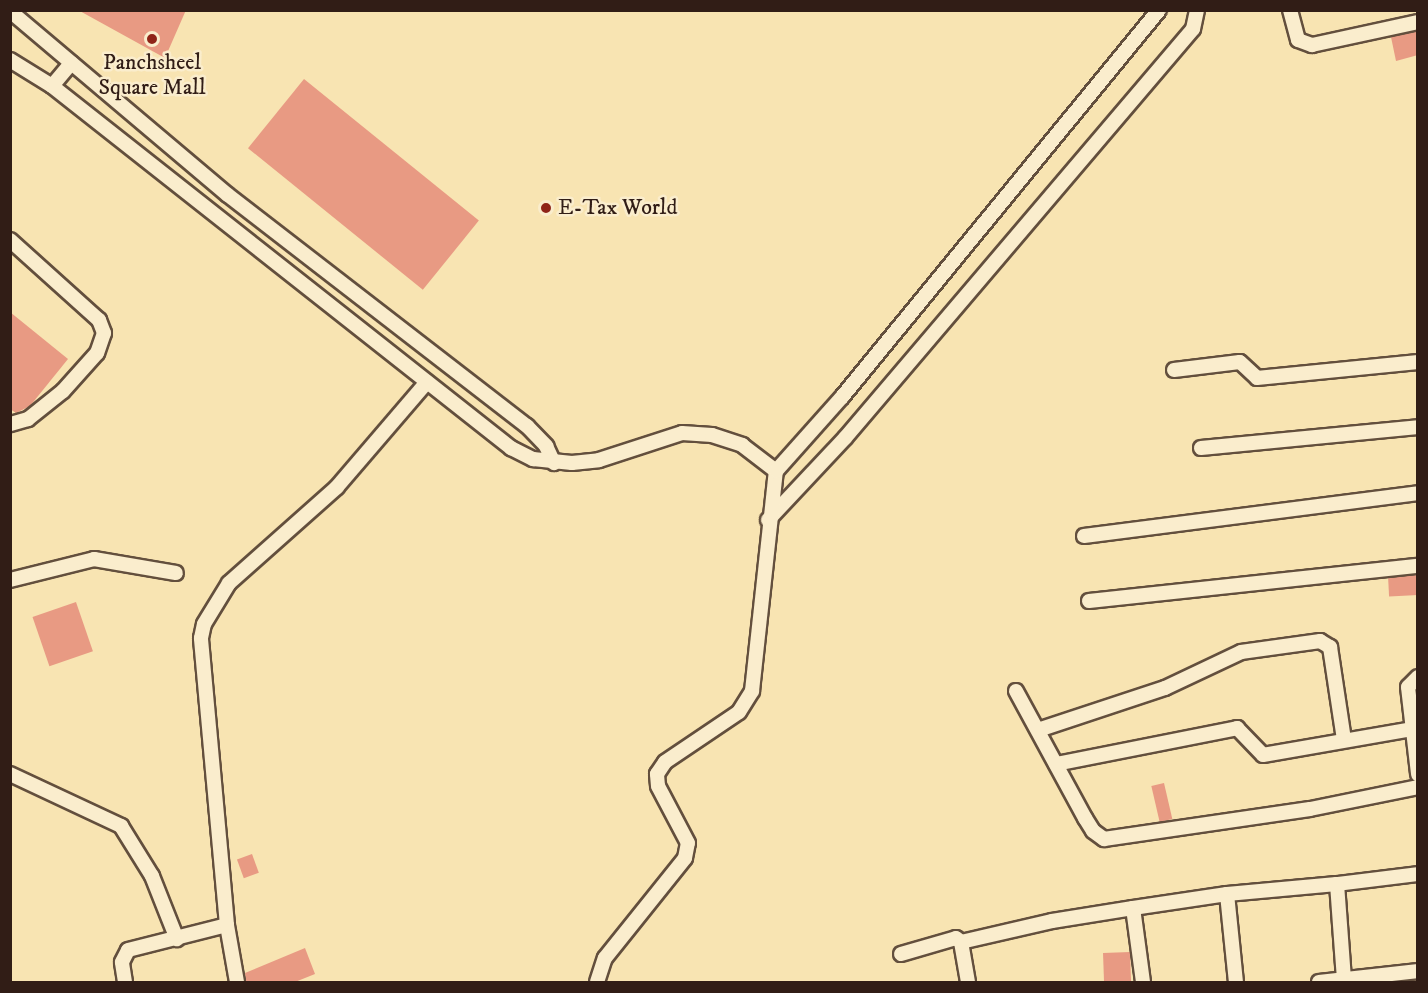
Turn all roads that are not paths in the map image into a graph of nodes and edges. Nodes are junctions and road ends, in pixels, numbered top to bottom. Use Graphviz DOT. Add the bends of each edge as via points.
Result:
graph roads {
  1 [pos="10,10"];
  2 [pos="1159,10"];
  3 [pos="1197,10"];
  4 [pos="1290,10"];
  5 [pos="1418,22"];
  6 [pos="10,60"];
  7 [pos="71,63"];
  8 [pos="52,86"];
  9 [pos="10,240"];
  10 [pos="425,350"];
  11 [pos="1418,362"];
  12 [pos="409,368"];
  13 [pos="1174,370"];
  14 [pos="427,382"];
  15 [pos="10,424"];
  16 [pos="1418,427"];
  17 [pos="1202,448"];
  18 [pos="554,463"];
  19 [pos="776,471"];
  20 [pos="1418,493"];
  21 [pos="768,520"];
  22 [pos="1084,536"];
  23 [pos="1418,566"];
  24 [pos="176,573"];
  25 [pos="10,580"];
  26 [pos="1089,601"];
  27 [pos="1418,677"];
  28 [pos="1016,691"];
  29 [pos="1038,730"];
  30 [pos="1415,738"];
  31 [pos="1344,740"];
  32 [pos="1056,764"];
  33 [pos="10,774"];
  34 [pos="1418,774"];
  35 [pos="1418,787"];
  36 [pos="1418,874"];
  37 [pos="1337,884"];
  38 [pos="1227,894"];
  39 [pos="1133,908"];
  40 [pos="227,925"];
  41 [pos="177,939"];
  42 [pos="961,942"];
  43 [pos="901,954"];
  44 [pos="1418,971"];
  45 [pos="1344,980"];
  46 [pos="125,982"];
  47 [pos="237,982"];
  48 [pos="597,982"];
  49 [pos="968,982"];
  50 [pos="1143,982"];
  51 [pos="1236,982"];
  52 [pos="1319,982"];
  1 -- 7 [label="street"];
  2 -- 19 [label="street" via="842,397"];
  3 -- 21 [label="street" via="1192,29 845,438"];
  4 -- 5 [label="street" via="1298,40 1312,45"];
  6 -- 8 [label="street"];
  7 -- 8 [label="street"];
  7 -- 10 [label="street" via="228,195"];
  8 -- 12 [label="street"];
  9 -- 15 [label="street" via="99,320 104,333 98,353 63,392 28,419"];
  10 -- 12 [label="street"];
  10 -- 18 [label="street" via="527,426 546,446"];
  11 -- 13 [label="street" via="1257,378 1240,362"];
  12 -- 14 [label="street"];
  14 -- 18 [label="street" via="511,448 533,459"];
  14 -- 40 [label="street" via="338,487 229,582 204,624 201,638"];
  16 -- 17 [label="street"];
  18 -- 19 [label="street" via="599,460 682,433 712,435 742,445"];
  19 -- 21 [label="street"];
  20 -- 22 [label="street"];
  21 -- 48 [label="street" via="769,554 752,691 739,712 665,762 657,774 658,786 688,843 685,858 605,958"];
  23 -- 26 [label="street"];
  24 -- 25 [label="street" via="94,559"];
  27 -- 30 [label="street" via="1408,687"];
  28 -- 29 [label="street"];
  29 -- 31 [label="street" via="1165,688 1241,652 1320,641 1330,647"];
  29 -- 32 [label="street"];
  30 -- 31 [label="street"];
  30 -- 34 [label="street"];
  31 -- 32 [label="street" via="1263,755 1238,728"];
  32 -- 35 [label="street" via="1093,831 1104,839 1310,809"];
  33 -- 41 [label="street" via="121,826 152,876"];
  36 -- 37 [label="street"];
  37 -- 38 [label="street"];
  37 -- 45 [label="street"];
  38 -- 39 [label="street"];
  38 -- 51 [label="street"];
  39 -- 42 [label="street"];
  39 -- 50 [label="street"];
  40 -- 41 [label="street"];
  40 -- 47 [label="street"];
  41 -- 46 [label="street" via="128,950 122,962"];
  42 -- 43 [label="street" via="951,939"];
  42 -- 49 [label="street"];
  44 -- 45 [label="street"];
  45 -- 52 [label="street"];
}
